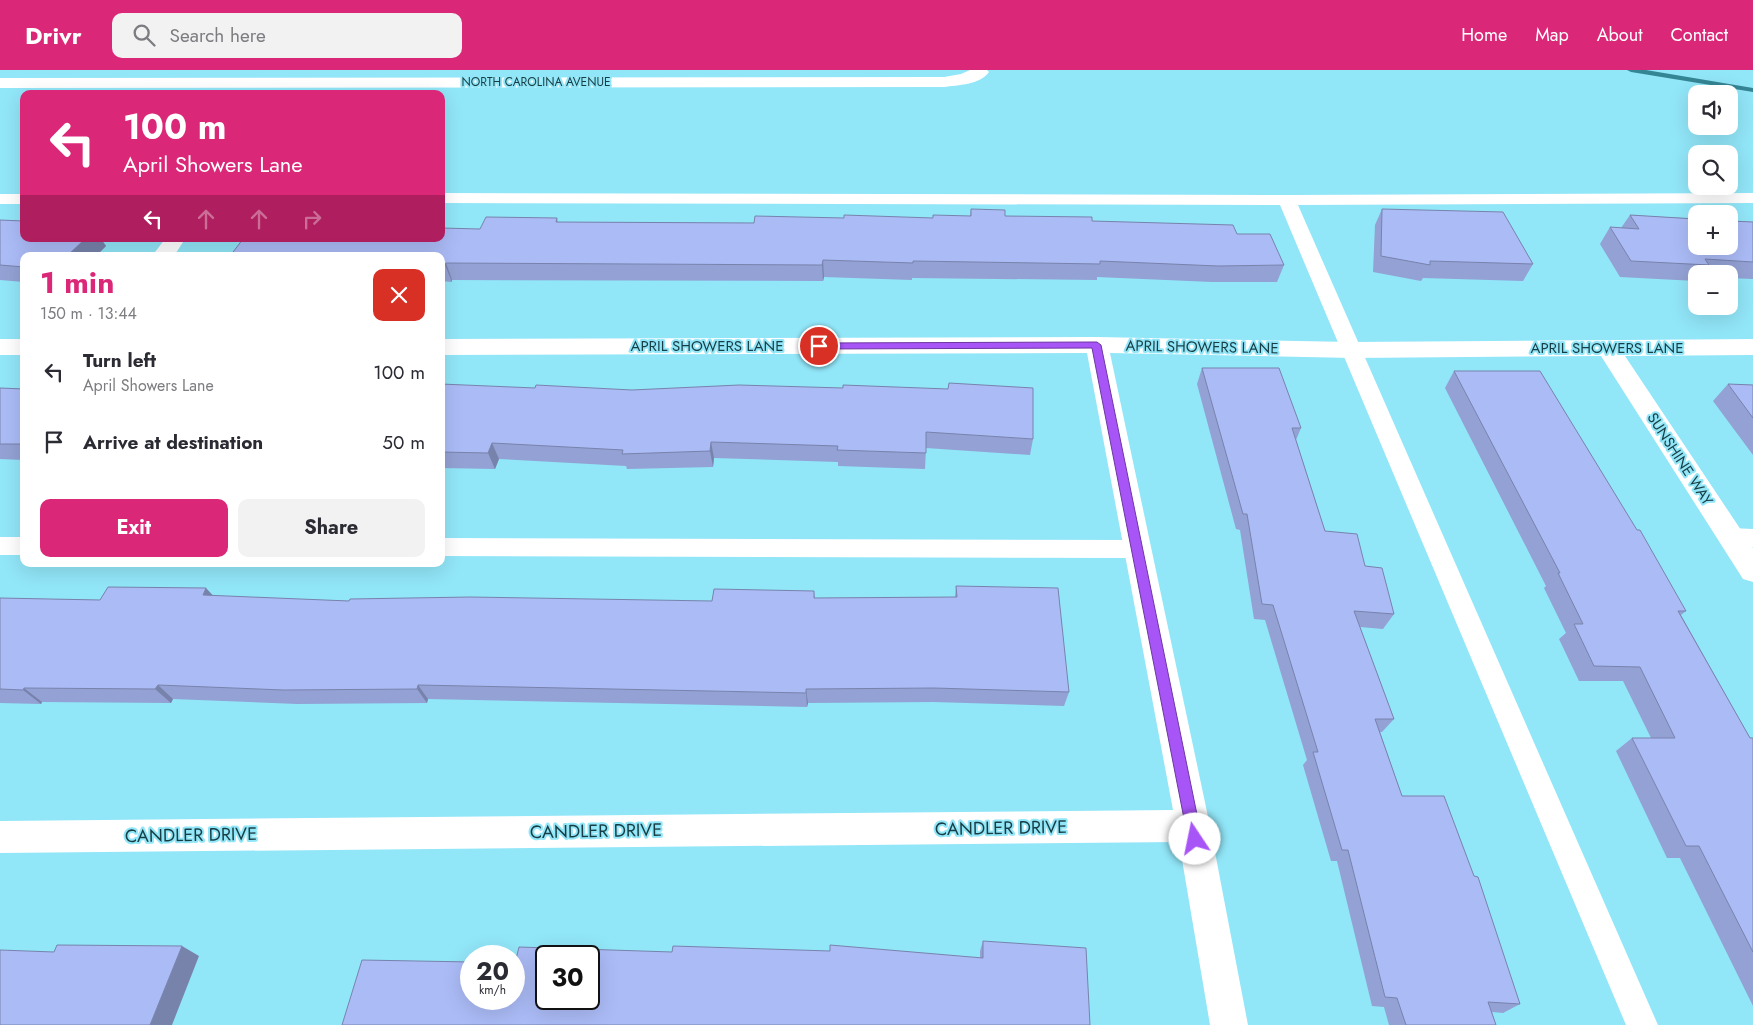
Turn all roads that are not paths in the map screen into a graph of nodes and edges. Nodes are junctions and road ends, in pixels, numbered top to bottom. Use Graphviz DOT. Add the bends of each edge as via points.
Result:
graph roads {
  1 [pos="980,72"];
  2 [pos="440,76"];
  3 [pos="252,82"];
  4 [pos="0,83"];
  5 [pos="445,198"];
  6 [pos="1753,198"];
  7 [pos="0,199"];
  8 [pos="20,199"];
  9 [pos="1287,200"];
  10 [pos="1097,345"];
  11 [pos="0,347"];
  12 [pos="20,347"];
  13 [pos="445,347"];
  14 [pos="1753,347"];
  15 [pos="1608,348"];
  16 [pos="1352,350"];
  17 [pos="1742,538"];
  18 [pos="0,546"];
  19 [pos="20,546"];
  20 [pos="445,547"];
  21 [pos="1138,548"];
  22 [pos="1753,570"];
  23 [pos="1192,826"];
  24 [pos="0,837"];
  25 [pos="1229,1025"];
  26 [pos="1642,1025"];
  1 -- 2 [label="street, NORTH CAROLINA AVENUE" via="965,79 944,82"];
  2 -- 3 [label="street, NORTH CAROLINA AVENUE"];
  3 -- 4 [label="street, NORTH CAROLINA AVENUE"];
  5 -- 9 [label="lane"];
  6 -- 9 [label="lane"];
  7 -- 8 [label="lane"];
  9 -- 16 [label="lane"];
  10 -- 13 [label="street, APRIL SHOWERS LANE"];
  10 -- 16 [label="street, APRIL SHOWERS LANE"];
  10 -- 21 [label="street"];
  11 -- 12 [label="street"];
  14 -- 15 [label="street, APRIL SHOWERS LANE"];
  15 -- 16 [label="street, APRIL SHOWERS LANE"];
  15 -- 17 [label="street, SUNSHINE WAY"];
  16 -- 26 [label="lane"];
  17 -- 22 [label="street, SUNSHINE WAY"];
  18 -- 19 [label="lane"];
  20 -- 21 [label="lane"];
  21 -- 23 [label="street"];
  23 -- 24 [label="street, CANDLER DRIVE"];
  23 -- 25 [label="street"];
}
